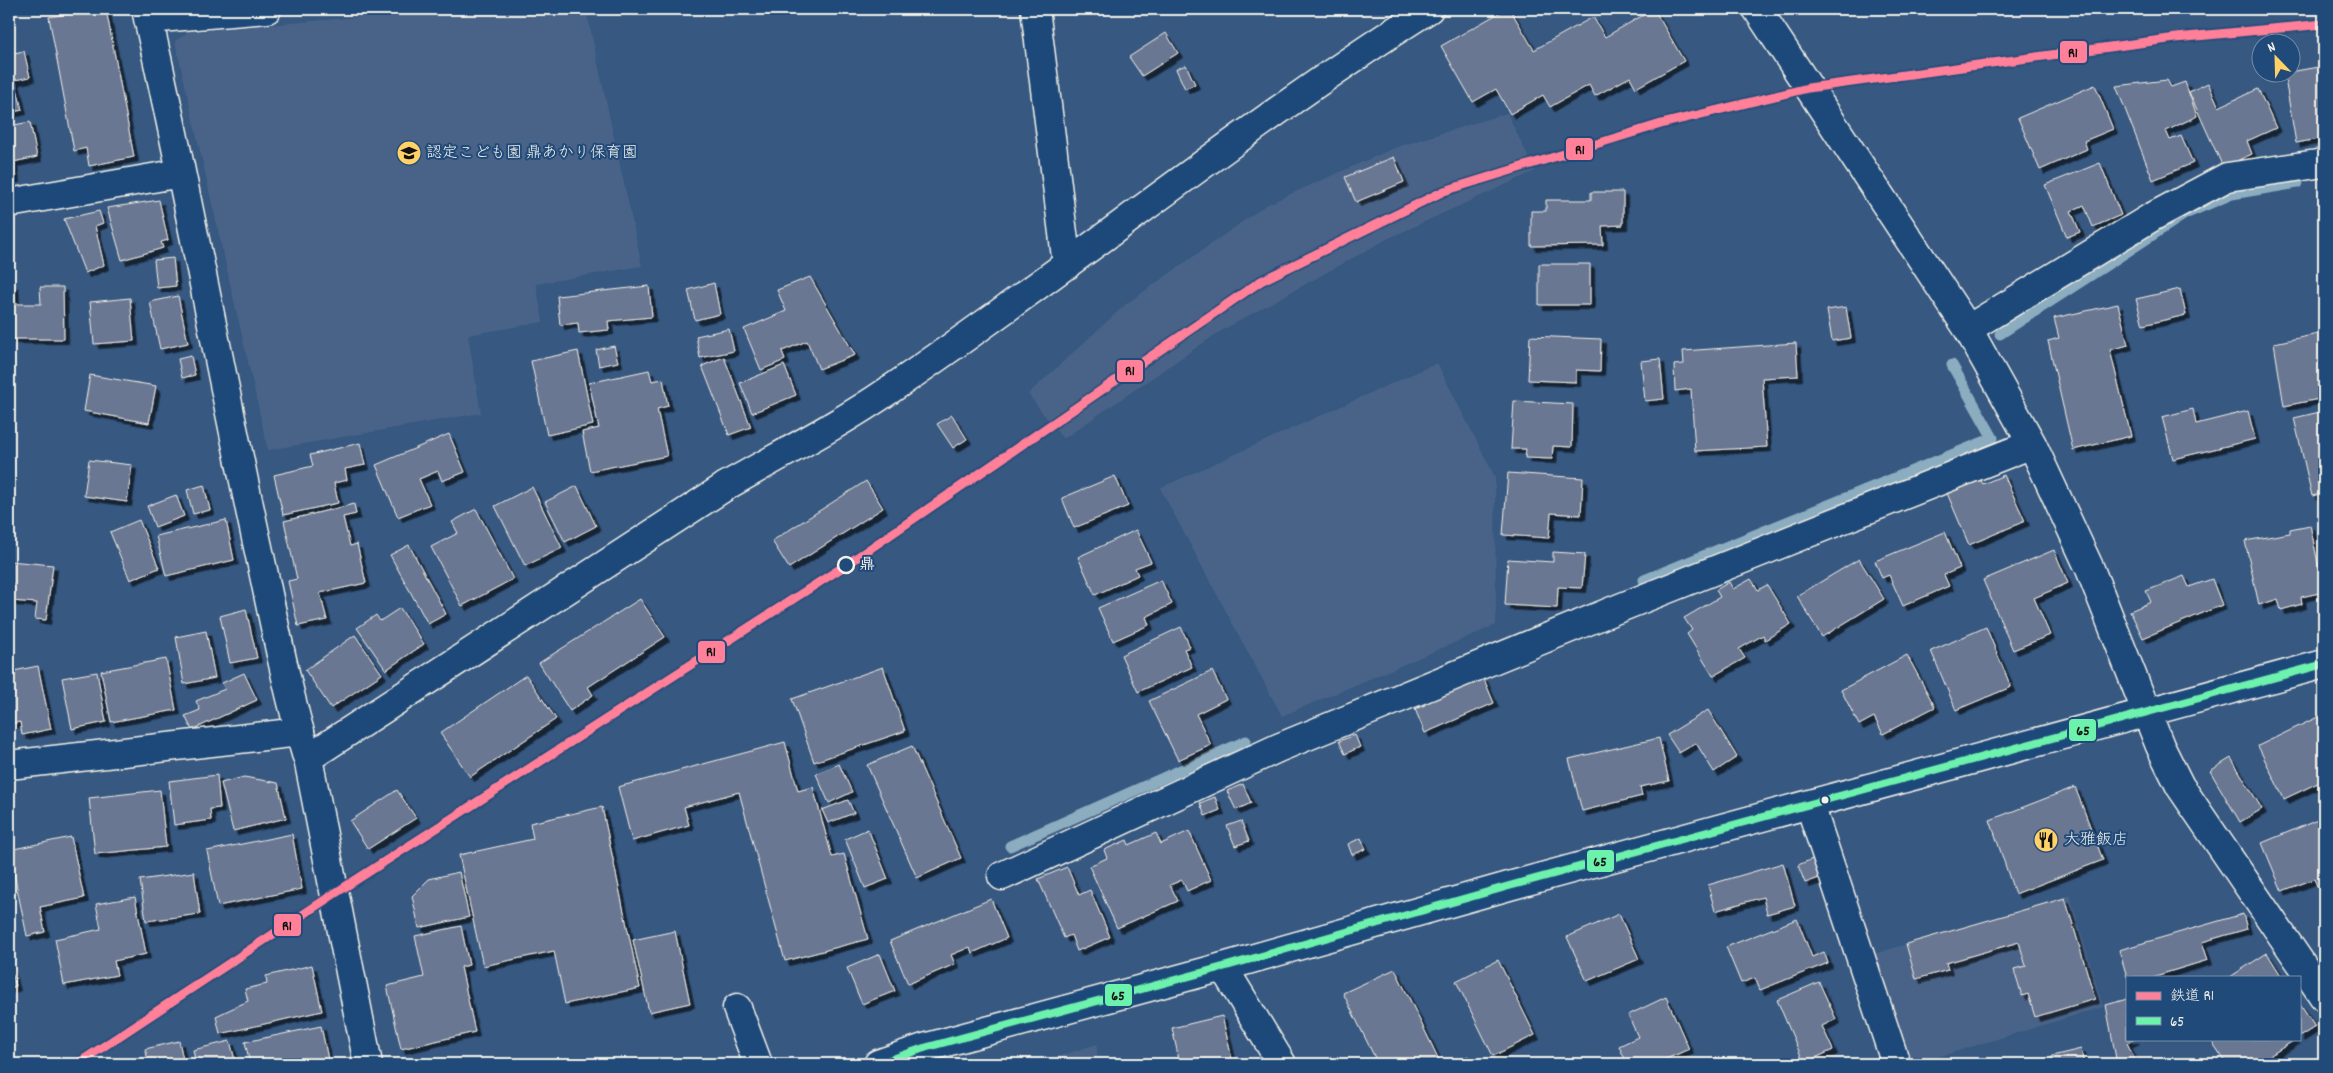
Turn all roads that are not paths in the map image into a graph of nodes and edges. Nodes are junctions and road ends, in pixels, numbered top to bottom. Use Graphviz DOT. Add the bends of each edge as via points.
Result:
graph roads {
  1 [pos="267,9"];
  2 [pos="1035,9"];
  3 [pos="1429,9"];
  4 [pos="1756,9"];
  5 [pos="147,14"];
  6 [pos="2324,163"];
  7 [pos="181,174"];
  8 [pos="9,203"];
  9 [pos="1067,265"];
  10 [pos="1968,329"];
  11 [pos="2032,444"];
  12 [pos="2324,664"];
  13 [pos="2147,712"];
  14 [pos="300,732"];
  15 [pos="308,758"];
  16 [pos="9,765"];
  17 [pos="1810,805"];
  18 [pos="1002,876"];
  19 [pos="1223,967"];
  20 [pos="2324,997"];
  21 [pos="737,1008"];
  22 [pos="368,1064"];
  23 [pos="758,1064"];
  24 [pos="878,1064"];
  25 [pos="1282,1064"];
  26 [pos="1896,1064"];
  1 -- 5 [label="street"];
  2 -- 9 [label="street"];
  3 -- 9 [label="street" via="1359,54"];
  4 -- 10 [label="street"];
  5 -- 7 [label="street"];
  6 -- 10 [label="street" via="2227,177 2152,217"];
  7 -- 8 [label="street"];
  7 -- 14 [label="street" via="237,450"];
  9 -- 15 [label="street" via="887,392 726,486"];
  10 -- 11 [label="street"];
  11 -- 13 [label="street" via="2090,570"];
  11 -- 18 [label="street" via="1278,748"];
  12 -- 13 [label="street"];
  13 -- 17 [label="street"];
  13 -- 20 [label="street" via="2180,786"];
  14 -- 15 [label="street"];
  14 -- 16 [label="street"];
  15 -- 22 [label="street"];
  17 -- 19 [label="street"];
  17 -- 26 [label="street"];
  19 -- 24 [label="street" via="924,1048"];
  19 -- 25 [label="street"];
  21 -- 23 [label="street"];
}
